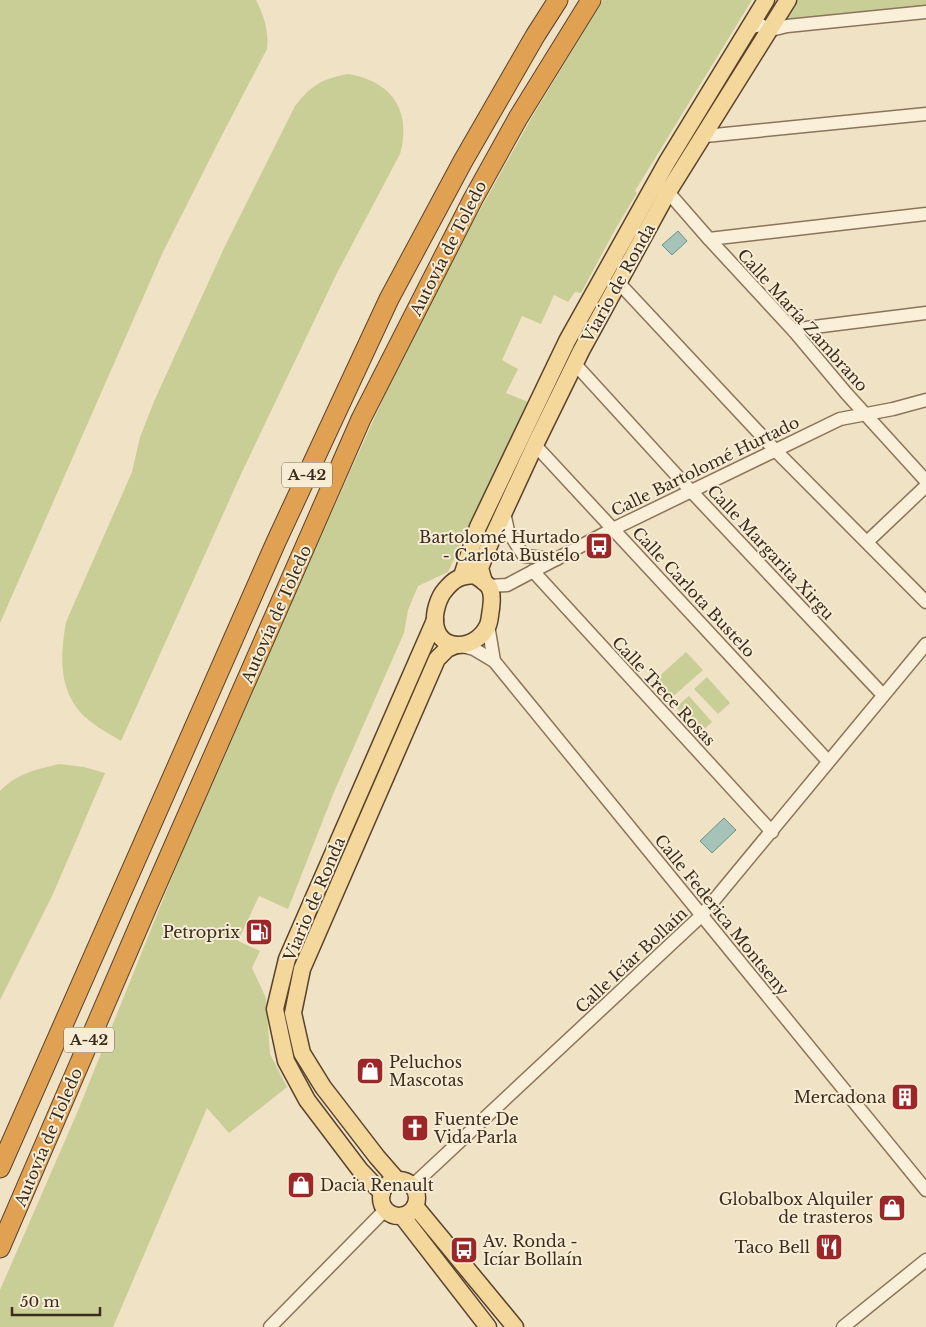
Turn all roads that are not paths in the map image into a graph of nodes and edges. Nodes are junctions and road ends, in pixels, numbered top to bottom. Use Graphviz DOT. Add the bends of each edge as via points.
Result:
graph roads {
  1 [pos="558,0"];
  2 [pos="591,0"];
  3 [pos="766,0"];
  4 [pos="788,0"];
  5 [pos="926,12"];
  6 [pos="748,28"];
  7 [pos="771,30"];
  8 [pos="926,114"];
  9 [pos="705,136"];
  10 [pos="662,188"];
  11 [pos="926,214"];
  12 [pos="709,239"];
  13 [pos="618,282"];
  14 [pos="926,313"];
  15 [pos="794,331"];
  16 [pos="575,364"];
  17 [pos="926,400"];
  18 [pos="865,414"];
  19 [pos="535,445"];
  20 [pos="776,450"];
  21 [pos="926,481"];
  22 [pos="926,486"];
  23 [pos="691,491"];
  24 [pos="504,512"];
  25 [pos="613,529"];
  26 [pos="866,542"];
  27 [pos="557,559"];
  28 [pos="533,572"];
  29 [pos="462,576"];
  30 [pos="486,584"];
  31 [pos="507,585"];
  32 [pos="926,602"];
  33 [pos="492,606"];
  34 [pos="435,620"];
  35 [pos="488,625"];
  36 [pos="926,644"];
  37 [pos="459,646"];
  38 [pos="494,661"];
  39 [pos="883,695"];
  40 [pos="828,761"];
  41 [pos="772,832"];
  42 [pos="701,916"];
  43 [pos="0,1168"];
  44 [pos="405,1183"];
  45 [pos="926,1190"];
  46 [pos="382,1193"];
  47 [pos="415,1206"];
  48 [pos="385,1210"];
  49 [pos="402,1216"];
  50 [pos="0,1248"];
  51 [pos="926,1260"];
  52 [pos="270,1327"];
  53 [pos="488,1327"];
  54 [pos="515,1327"];
  55 [pos="843,1327"];
  1 -- 43 [label="highway, Autovía de Toledo / A-42" via="463,162 389,300 276,542"];
  2 -- 50 [label="highway, Autovía de Toledo / A-42" via="473,198 361,419"];
  3 -- 6 [label="main road, Viario de Ronda"];
  4 -- 7 [label="main road, Viario de Ronda"];
  5 -- 7 [label="street"];
  6 -- 7 [label="street" via="761,25"];
  6 -- 10 [label="main road, Viario de Ronda"];
  7 -- 9 [label="main road, Viario de Ronda"];
  8 -- 9 [label="street"];
  9 -- 10 [label="main road, Viario de Ronda"];
  10 -- 12 [label="street, Calle María Zambrano"];
  10 -- 13 [label="main road, Viario de Ronda"];
  10 -- 29 [label="main road, Viario de Ronda" via="567,342 478,527"];
  11 -- 12 [label="street"];
  12 -- 15 [label="street, Calle María Zambrano"];
  13 -- 16 [label="main road, Viario de Ronda"];
  13 -- 20 [label="street"];
  14 -- 15 [label="street"];
  15 -- 18 [label="street, Calle María Zambrano"];
  16 -- 19 [label="main road, Viario de Ronda"];
  16 -- 23 [label="street, Calle Margarita Xirgu"];
  17 -- 18 [label="street, Calle Bartolomé Hurtado"];
  18 -- 20 [label="street, Calle Bartolomé Hurtado" via="840,419"];
  18 -- 21 [label="street, Calle María Zambrano"];
  19 -- 24 [label="main road, Viario de Ronda"];
  19 -- 25 [label="street, Calle Carlota Bustelo"];
  20 -- 23 [label="street, Calle Bartolomé Hurtado"];
  20 -- 26 [label="street"];
  22 -- 26 [label="street"];
  23 -- 25 [label="street, Calle Bartolomé Hurtado"];
  23 -- 39 [label="street, Calle Margarita Xirgu"];
  24 -- 27 [label="street" via="508,532 524,556"];
  24 -- 30 [label="main road, Viario de Ronda" via="480,568"];
  25 -- 27 [label="street, Calle Bartolomé Hurtado"];
  25 -- 40 [label="street, Calle Carlota Bustelo"];
  26 -- 32 [label="street"];
  27 -- 28 [label="street, Calle Bartolomé Hurtado"];
  28 -- 31 [label="street, Calle Bartolomé Hurtado"];
  28 -- 41 [label="street, Calle Trece Rosas"];
  29 -- 30 [label="main road" via="474,575"];
  29 -- 34 [label="main road" via="441,595"];
  30 -- 31 [label="street, Calle Bartolomé Hurtado"];
  30 -- 33 [label="main road" via="492,596"];
  31 -- 33 [label="street, Calle Bartolomé Hurtado"];
  33 -- 35 [label="main road"];
  34 -- 37 [label="main road" via="436,631 446,642"];
  34 -- 46 [label="main road, Viario de Ronda" via="286,959 276,1009 286,1061 307,1100 360,1170"];
  35 -- 37 [label="main road" via="470,643"];
  35 -- 38 [label="street, Calle Federica Montseny"];
  36 -- 39 [label="street, Calle Icíar Bollaín"];
  37 -- 38 [label="street, Calle Federica Montseny" via="474,648"];
  37 -- 44 [label="main road, Viario de Ronda" via="446,649 437,660 302,969 293,1012 302,1053 323,1087 377,1157"];
  38 -- 42 [label="street, Calle Federica Montseny"];
  39 -- 40 [label="street, Calle Icíar Bollaín"];
  40 -- 41 [label="street, Calle Icíar Bollaín"];
  41 -- 42 [label="street, Calle Icíar Bollaín"];
  42 -- 44 [label="street, Calle Icíar Bollaín"];
  42 -- 45 [label="street, Calle Federica Montseny"];
  44 -- 46 [label="main road" via="390,1182"];
  44 -- 47 [label="main road" via="416,1192"];
  46 -- 48 [label="main road"];
  47 -- 49 [label="main road"];
  47 -- 54 [label="main road"];
  48 -- 49 [label="main road"];
  48 -- 52 [label="street"];
  49 -- 53 [label="main road"];
  51 -- 55 [label="street"];
}
